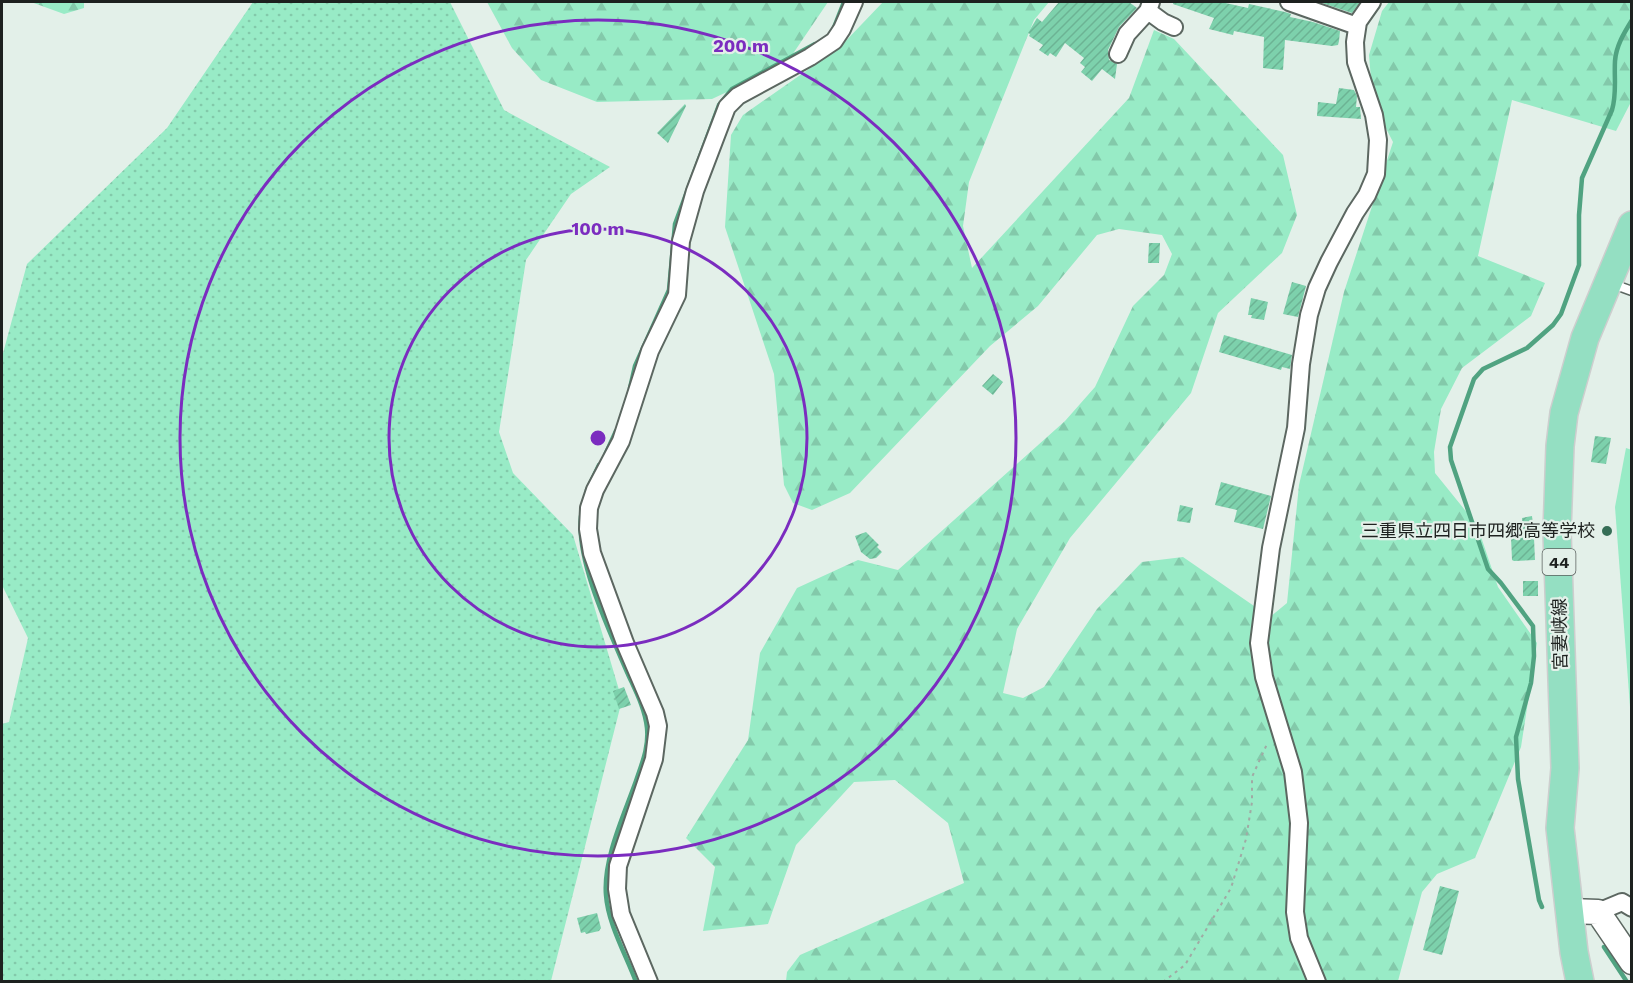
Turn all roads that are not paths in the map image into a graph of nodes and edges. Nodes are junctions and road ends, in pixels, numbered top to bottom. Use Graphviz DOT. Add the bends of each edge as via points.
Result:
graph roads {
  1 [pos="854,2"];
  2 [pos="1289,2"];
  3 [pos="1372,2"];
  4 [pos="1149,6"];
  5 [pos="1357,26"];
  6 [pos="1174,27"];
  7 [pos="1118,54"];
  8 [pos="1632,225"];
  9 [pos="1619,286"];
  10 [pos="1632,908"];
  11 [pos="1570,911"];
  12 [pos="1598,912"];
  13 [pos="1632,962"];
  14 [pos="649,981"];
  15 [pos="1317,981"];
  16 [pos="1580,981"];
  1 -- 14 [label="street" via="834,41 738,96 728,107 695,190 681,241 677,295 650,351 621,441 589,508 592,553 658,726 657,748 621,854 617,878 621,914"];
  2 -- 5 [label="street"];
  3 -- 5 [label="street"];
  4 -- 6 [label="street" via="1163,22"];
  4 -- 7 [label="street" via="1127,34"];
  5 -- 15 [label="street" via="1356,62 1378,140 1376,174 1317,288 1309,315 1296,428 1271,548 1259,643 1264,677 1293,772 1299,848 1295,912 1299,938"];
  8 -- 9 [label="main road, 宮妻峡線 / 44"];
  9 -- 11 [label="main road, 宮妻峡線 / 44" via="1585,338 1560,446 1557,532 1565,768 1560,828"];
  10 -- 12 [label="street" via="1622,902"];
  11 -- 12 [label="main road"];
  11 -- 16 [label="main road, 宮妻峡線 / 44"];
  12 -- 13 [label="main road"];
}
